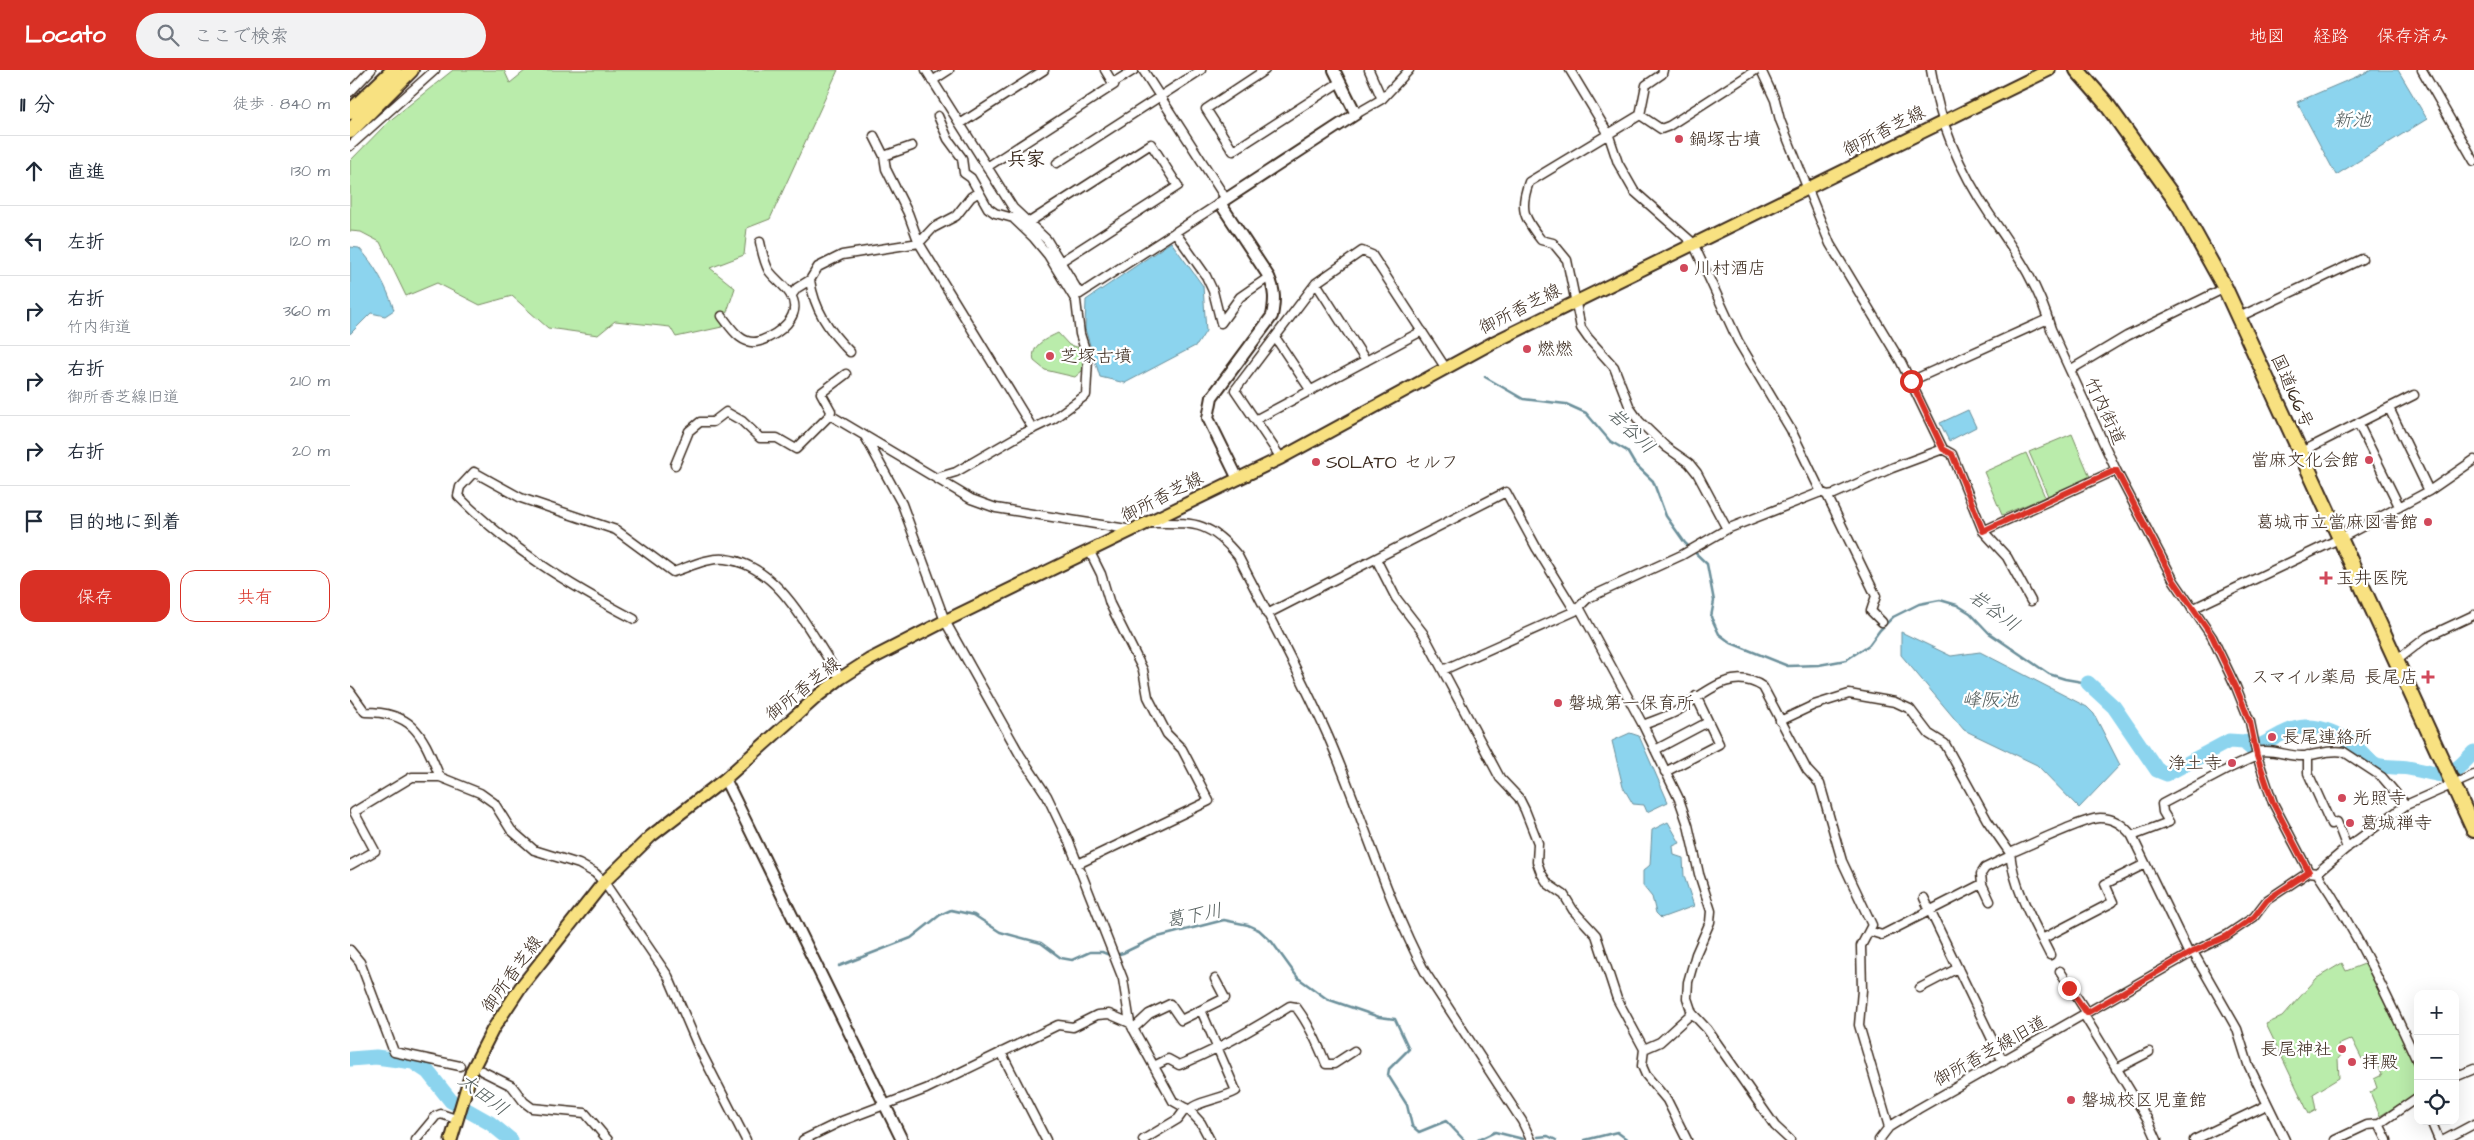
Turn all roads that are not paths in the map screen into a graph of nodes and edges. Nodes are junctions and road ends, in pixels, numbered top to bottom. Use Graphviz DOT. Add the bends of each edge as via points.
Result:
graph roads {
  1 [pos="371,70"];
  2 [pos="394,70"];
  3 [pos="411,70"];
  4 [pos="435,70"];
  5 [pos="926,70"];
  6 [pos="950,70"];
  7 [pos="1044,70"];
  8 [pos="1104,70"];
  9 [pos="1134,70"];
  10 [pos="1143,70"];
  11 [pos="1201,70"];
  12 [pos="1265,70"];
  13 [pos="1334,70"];
  14 [pos="1369,70"];
  15 [pos="1409,70"];
  16 [pos="1570,70"];
  17 [pos="1663,70"];
  18 [pos="1756,70"];
  19 [pos="1761,70"];
  20 [pos="1930,70"];
  21 [pos="2049,70"];
  22 [pos="2077,70"];
  23 [pos="2422,70"];
  24 [pos="932,81"];
  25 [pos="1340,82"];
  26 [pos="1113,83"];
  27 [pos="350,92"];
  28 [pos="1160,96"];
  29 [pos="1382,99"];
  30 [pos="350,112"];
  31 [pos="1356,114"];
  32 [pos="1640,115"];
  33 [pos="938,116"];
  34 [pos="1942,122"];
  35 [pos="960,124"];
  36 [pos="350,131"];
  37 [pos="1608,133"];
  38 [pos="874,136"];
  39 [pos="350,146"];
  40 [pos="912,146"];
  41 [pos="884,156"];
  42 [pos="2474,161"];
  43 [pos="1057,163"];
  44 [pos="987,167"];
  45 [pos="1808,188"];
  46 [pos="979,192"];
  47 [pos="1223,201"];
  48 [pos="1028,223"];
  49 [pos="1175,232"];
  50 [pos="760,242"];
  51 [pos="919,243"];
  52 [pos="1693,243"];
  53 [pos="2362,259"];
  54 [pos="1060,262"];
  55 [pos="1269,276"];
  56 [pos="810,280"];
  57 [pos="1316,283"];
  58 [pos="2225,288"];
  59 [pos="791,296"];
  60 [pos="1574,301"];
  61 [pos="722,316"];
  62 [pos="2239,317"];
  63 [pos="2048,319"];
  64 [pos="1422,331"];
  65 [pos="1275,337"];
  66 [pos="850,352"];
  67 [pos="1366,361"];
  68 [pos="1445,367"];
  69 [pos="2070,370"];
  70 [pos="846,374"];
  71 [pos="1911,381"];
  72 [pos="1311,391"];
  73 [pos="2414,395"];
  74 [pos="2388,408"];
  75 [pos="830,415"];
  76 [pos="1255,420"];
  77 [pos="2358,423"];
  78 [pos="1033,429"];
  79 [pos="866,438"];
  80 [pos="1943,449"];
  81 [pos="2299,453"];
  82 [pos="1281,458"];
  83 [pos="2474,460"];
  84 [pos="675,465"];
  85 [pos="2116,470"];
  86 [pos="936,478"];
  87 [pos="1238,479"];
  88 [pos="2429,491"];
  89 [pos="1824,493"];
  90 [pos="2399,506"];
  91 [pos="1150,523"];
  92 [pos="1727,530"];
  93 [pos="1134,531"];
  94 [pos="1983,531"];
  95 [pos="2341,538"];
  96 [pos="1090,552"];
  97 [pos="1376,559"];
  98 [pos="2031,601"];
  99 [pos="1577,609"];
  100 [pos="2192,609"];
  101 [pos="1267,614"];
  102 [pos="2474,615"];
  103 [pos="634,619"];
  104 [pos="945,621"];
  105 [pos="1882,622"];
  106 [pos="2396,660"];
  107 [pos="1443,670"];
  108 [pos="841,678"];
  109 [pos="350,691"];
  110 [pos="1696,696"];
  111 [pos="1780,721"];
  112 [pos="1708,722"];
  113 [pos="1643,725"];
  114 [pos="1655,750"];
  115 [pos="2256,751"];
  116 [pos="2308,755"];
  117 [pos="1665,772"];
  118 [pos="2474,775"];
  119 [pos="440,777"];
  120 [pos="725,779"];
  121 [pos="2452,785"];
  122 [pos="2406,805"];
  123 [pos="2474,830"];
  124 [pos="2132,836"];
  125 [pos="2348,848"];
  126 [pos="2010,855"];
  127 [pos="1078,864"];
  128 [pos="2145,864"];
  129 [pos="350,865"];
  130 [pos="2313,873"];
  131 [pos="604,882"];
  132 [pos="1982,884"];
  133 [pos="1924,898"];
  134 [pos="1990,901"];
  135 [pos="1930,910"];
  136 [pos="1869,931"];
  137 [pos="2042,939"];
  138 [pos="350,950"];
  139 [pos="2191,953"];
  140 [pos="2050,955"];
  141 [pos="1958,968"];
  142 [pos="2060,971"];
  143 [pos="1215,980"];
  144 [pos="1920,988"];
  145 [pos="1201,1010"];
  146 [pos="1692,1012"];
  147 [pos="2086,1014"];
  148 [pos="1131,1026"];
  149 [pos="1218,1046"];
  150 [pos="1644,1049"];
  151 [pos="1354,1051"];
  152 [pos="1002,1052"];
  153 [pos="2149,1052"];
  154 [pos="2414,1055"];
  155 [pos="2003,1062"];
  156 [pos="460,1066"];
  157 [pos="1154,1066"];
  158 [pos="2116,1069"];
  159 [pos="2474,1069"];
  160 [pos="482,1070"];
  161 [pos="2459,1075"];
  162 [pos="2414,1100"];
  163 [pos="885,1105"];
  164 [pos="2267,1105"];
  165 [pos="1187,1109"];
  166 [pos="456,1119"];
  167 [pos="2379,1124"];
  168 [pos="2474,1124"];
  169 [pos="2433,1125"];
  170 [pos="1889,1127"];
  171 [pos="416,1140"];
  172 [pos="450,1140"];
  173 [pos="608,1140"];
  174 [pos="746,1140"];
  175 [pos="803,1140"];
  176 [pos="902,1140"];
  177 [pos="1046,1140"];
  178 [pos="1143,1140"];
  179 [pos="1210,1140"];
  180 [pos="1532,1140"];
  181 [pos="1687,1140"];
  182 [pos="1790,1140"];
  183 [pos="1879,1140"];
  184 [pos="2157,1140"];
  185 [pos="2194,1140"];
  186 [pos="2285,1140"];
  187 [pos="2335,1140"];
  188 [pos="2388,1140"];
  189 [pos="2439,1140"];
  190 [pos="2444,1140"];
  1 -- 27 [label="street"];
  2 -- 30 [label="highway"];
  3 -- 36 [label="highway"];
  4 -- 39 [label="street"];
  5 -- 24 [label="street"];
  6 -- 24 [label="street"];
  7 -- 35 [label="street"];
  8 -- 26 [label="street"];
  9 -- 26 [label="street"];
  10 -- 28 [label="street"];
  11 -- 28 [label="street"];
  12 -- 25 [label="street" via="1206,109 1233,151"];
  13 -- 25 [label="street"];
  14 -- 29 [label="street"];
  15 -- 29 [label="street"];
  16 -- 37 [label="street"];
  17 -- 32 [label="street" via="1646,85"];
  18 -- 32 [label="street" via="1669,126 1661,129"];
  19 -- 45 [label="street"];
  20 -- 34 [label="street, 竹内街道"];
  21 -- 34 [label="main road, 御所香芝線"];
  22 -- 58 [label="highway, 国道166号" via="2105,102 2179,205"];
  23 -- 42 [label="street"];
  24 -- 35 [label="street"];
  25 -- 31 [label="street"];
  26 -- 44 [label="street"];
  28 -- 43 [label="street"];
  28 -- 47 [label="street"];
  29 -- 31 [label="street"];
  31 -- 47 [label="street"];
  32 -- 37 [label="street"];
  33 -- 46 [label="street" via="948,139 962,158 964,173"];
  34 -- 45 [label="main road, 御所香芝線"];
  34 -- 63 [label="street, 竹内街道" via="1989,214 2030,273"];
  35 -- 44 [label="street"];
  37 -- 52 [label="street" via="1618,163 1634,191"];
  37 -- 60 [label="street" via="1529,182 1522,200 1530,227 1541,240 1553,243 1567,260"];
  38 -- 41 [label="street"];
  40 -- 41 [label="street"];
  41 -- 51 [label="street" via="886,169"];
  44 -- 48 [label="street" via="1013,208"];
  45 -- 52 [label="main road, 御所香芝線"];
  45 -- 71 [label="street" via="1830,244"];
  46 -- 51 [label="street" via="956,216 933,228"];
  46 -- 78 [label="street" via="988,208 1013,218 1034,238 1076,300 1080,334 1088,358 1086,395 1054,419"];
  47 -- 49 [label="street"];
  47 -- 55 [label="street"];
  48 -- 54 [label="street" via="1047,240"];
  48 -- 54 [label="street" via="1151,144 1178,186"];
  49 -- 54 [label="street" via="1080,294"];
  49 -- 55 [label="street" via="1206,276 1221,323 1240,297"];
  50 -- 59 [label="street" via="768,269"];
  51 -- 56 [label="street" via="842,255 818,267"];
  51 -- 78 [label="street"];
  52 -- 60 [label="main road, 御所香芝線"];
  52 -- 89 [label="street" via="1738,341"];
  53 -- 62 [label="street"];
  55 -- 87 [label="street" via="1275,301 1272,316 1212,397 1208,410 1208,418"];
  56 -- 59 [label="street"];
  56 -- 66 [label="street" via="811,291 824,322"];
  57 -- 64 [label="street" via="1362,251 1372,255"];
  57 -- 65 [label="street"];
  57 -- 67 [label="street"];
  58 -- 62 [label="highway, 国道166号"];
  58 -- 69 [label="street" via="2127,336"];
  59 -- 61 [label="street" via="793,314 782,330 754,343 742,339"];
  60 -- 68 [label="main road, 御所香芝線"];
  60 -- 92 [label="street" via="1581,328 1614,367 1630,408 1666,448 1690,463 1698,473"];
  62 -- 81 [label="highway, 国道166号"];
  63 -- 69 [label="street, 竹内街道"];
  63 -- 71 [label="street"];
  64 -- 67 [label="street"];
  64 -- 68 [label="street"];
  65 -- 72 [label="street"];
  65 -- 76 [label="street" via="1235,390"];
  67 -- 72 [label="street"];
  68 -- 82 [label="main road, 御所香芝線"];
  69 -- 85 [label="street, 竹内街道"];
  70 -- 75 [label="street" via="821,393 832,411"];
  71 -- 80 [label="street"];
  72 -- 76 [label="street"];
  73 -- 74 [label="street"];
  74 -- 77 [label="street"];
  74 -- 88 [label="street"];
  75 -- 79 [label="street"];
  75 -- 84 [label="street" via="796,449 777,438 760,438 742,421 726,412 713,422 700,422 689,431"];
  76 -- 82 [label="street"];
  77 -- 81 [label="street"];
  77 -- 90 [label="street"];
  78 -- 86 [label="street" via="956,472"];
  79 -- 86 [label="street"];
  79 -- 104 [label="street" via="902,504"];
  80 -- 89 [label="street" via="1834,494"];
  80 -- 94 [label="street" via="1952,454"];
  81 -- 95 [label="highway, 国道166号"];
  82 -- 87 [label="main road, 御所香芝線"];
  83 -- 88 [label="street"];
  85 -- 94 [label="street"];
  85 -- 100 [label="street, 竹内街道"];
  86 -- 93 [label="street" via="970,499 996,508"];
  87 -- 91 [label="main road, 御所香芝線"];
  88 -- 90 [label="street"];
  89 -- 92 [label="street"];
  89 -- 105 [label="street" via="1876,596 1872,612"];
  90 -- 95 [label="street"];
  91 -- 93 [label="main road, 御所香芝線"];
  91 -- 101 [label="street" via="1192,523 1224,539 1238,556"];
  92 -- 99 [label="street" via="1682,555 1588,598"];
  93 -- 96 [label="main road, 御所香芝線"];
  94 -- 98 [label="street" via="2007,558"];
  95 -- 100 [label="street"];
  95 -- 106 [label="highway, 国道166号"];
  96 -- 104 [label="main road, 御所香芝線"];
  96 -- 127 [label="street" via="1110,604 1142,670 1148,697 1167,734 1182,749 1209,801"];
  97 -- 99 [label="street" via="1506,492 1537,549"];
  97 -- 101 [label="street"];
  97 -- 107 [label="street" via="1396,598 1423,633"];
  99 -- 107 [label="street"];
  99 -- 113 [label="street"];
  100 -- 115 [label="street, 竹内街道" via="2212,636 2236,687 2250,722"];
  101 -- 180 [label="street" via="1328,734 1414,950"];
  102 -- 106 [label="street" via="2426,637"];
  103 -- 108 [label="street" via="583,592 519,550 458,496 460,487 474,472 482,475 521,498 616,530 673,572 726,558 762,571 804,620"];
  104 -- 108 [label="main road, 御所香芝線"];
  104 -- 127 [label="street" via="1020,755 1047,796"];
  106 -- 121 [label="highway, 国道166号"];
  107 -- 150 [label="street" via="1500,778 1525,810 1538,844 1536,862 1541,873 1548,884 1564,895 1596,935 1617,999"];
  108 -- 120 [label="main road, 御所香芝線"];
  109 -- 119 [label="street" via="365,712 398,716 416,729 427,745"];
  110 -- 111 [label="street" via="1729,680 1754,681 1763,687"];
  110 -- 112 [label="street"];
  110 -- 113 [label="street" via="1678,710"];
  111 -- 126 [label="street" via="1814,705 1849,694 1895,702 1910,709 1929,734 1944,744"];
  111 -- 136 [label="street" via="1807,770 1820,784 1842,861 1872,925"];
  112 -- 114 [label="street"];
  112 -- 117 [label="street" via="1719,744"];
  113 -- 114 [label="street"];
  114 -- 117 [label="street"];
  115 -- 116 [label="street" via="2268,749"];
  115 -- 124 [label="street" via="2162,804 2169,822"];
  115 -- 130 [label="street, 竹内街道" via="2273,803"];
  116 -- 122 [label="street" via="2344,752 2382,777"];
  116 -- 125 [label="street" via="2308,773 2331,824 2337,822"];
  117 -- 146 [label="street" via="1688,825 1711,910 1710,922 1688,982 1687,998"];
  118 -- 121 [label="street, 御所香芝線旧道"];
  119 -- 129 [label="street" via="412,777 354,812 375,851"];
  119 -- 131 [label="street" via="480,793 494,804 511,830 534,850 579,864"];
  120 -- 131 [label="main road, 御所香芝線" via="651,836"];
  120 -- 163 [label="street"];
  121 -- 122 [label="street, 御所香芝線旧道"];
  121 -- 123 [label="highway, 国道166号"];
  122 -- 125 [label="street, 御所香芝線旧道"];
  124 -- 126 [label="street" via="2116,821 2092,818"];
  124 -- 128 [label="street"];
  125 -- 130 [label="street, 御所香芝線旧道"];
  126 -- 132 [label="street" via="1985,868 1981,874"];
  126 -- 137 [label="street" via="2023,900"];
  127 -- 148 [label="street" via="1123,979"];
  128 -- 137 [label="street" via="2105,884 2113,902"];
  128 -- 139 [label="street"];
  130 -- 139 [label="street, 御所香芝線旧道" via="2267,900 2254,917 2227,936"];
  130 -- 154 [label="street" via="2355,933"];
  131 -- 166 [label="main road, 御所香芝線" via="520,988 493,1029 472,1070"];
  131 -- 174 [label="street" via="668,976 698,1046"];
  132 -- 134 [label="street"];
  132 -- 135 [label="street"];
  133 -- 135 [label="street"];
  135 -- 136 [label="street" via="1882,935"];
  135 -- 141 [label="street"];
  136 -- 170 [label="street" via="1861,946 1859,1024"];
  137 -- 140 [label="street"];
  138 -- 156 [label="street" via="360,962 394,1052"];
  139 -- 147 [label="street, 御所香芝線旧道"];
  139 -- 164 [label="street" via="2237,1029 2248,1064"];
  141 -- 144 [label="street"];
  141 -- 155 [label="street"];
  142 -- 147 [label="street"];
  143 -- 145 [label="street" via="1226,998"];
  145 -- 148 [label="street" via="1180,1020 1170,1004"];
  145 -- 149 [label="street"];
  146 -- 150 [label="street" via="1660,1042"];
  146 -- 182 [label="street" via="1775,1126"];
  147 -- 155 [label="street, 御所香芝線旧道"];
  147 -- 158 [label="street"];
  148 -- 152 [label="street" via="1109,1014 1097,1015 1073,1027 1058,1025"];
  148 -- 157 [label="street"];
  149 -- 151 [label="street" via="1290,1006 1296,1006 1317,1041 1326,1064 1334,1064"];
  149 -- 157 [label="street" via="1179,1065 1168,1059"];
  149 -- 165 [label="street" via="1236,1091"];
  150 -- 181 [label="street" via="1642,1066 1646,1075 1667,1100"];
  152 -- 163 [label="street"];
  152 -- 177 [label="street"];
  153 -- 158 [label="street"];
  155 -- 170 [label="street, 御所香芝線旧道"];
  157 -- 165 [label="street" via="1173,1101"];
  158 -- 184 [label="street"];
  159 -- 161 [label="street"];
  160 -- 173 [label="street" via="512,1086 532,1108 586,1113"];
  162 -- 167 [label="street"];
  163 -- 175 [label="street"];
  163 -- 176 [label="street"];
  164 -- 185 [label="street"];
  164 -- 186 [label="street"];
  165 -- 178 [label="street" via="1178,1119"];
  165 -- 179 [label="street" via="1201,1123"];
  166 -- 171 [label="street" via="441,1114 436,1116"];
  166 -- 172 [label="main road, 御所香芝線"];
  167 -- 187 [label="street" via="2367,1125"];
  167 -- 188 [label="street"];
  168 -- 190 [label="street"];
  169 -- 189 [label="street"];
  170 -- 183 [label="street, 御所香芝線旧道"];
}
